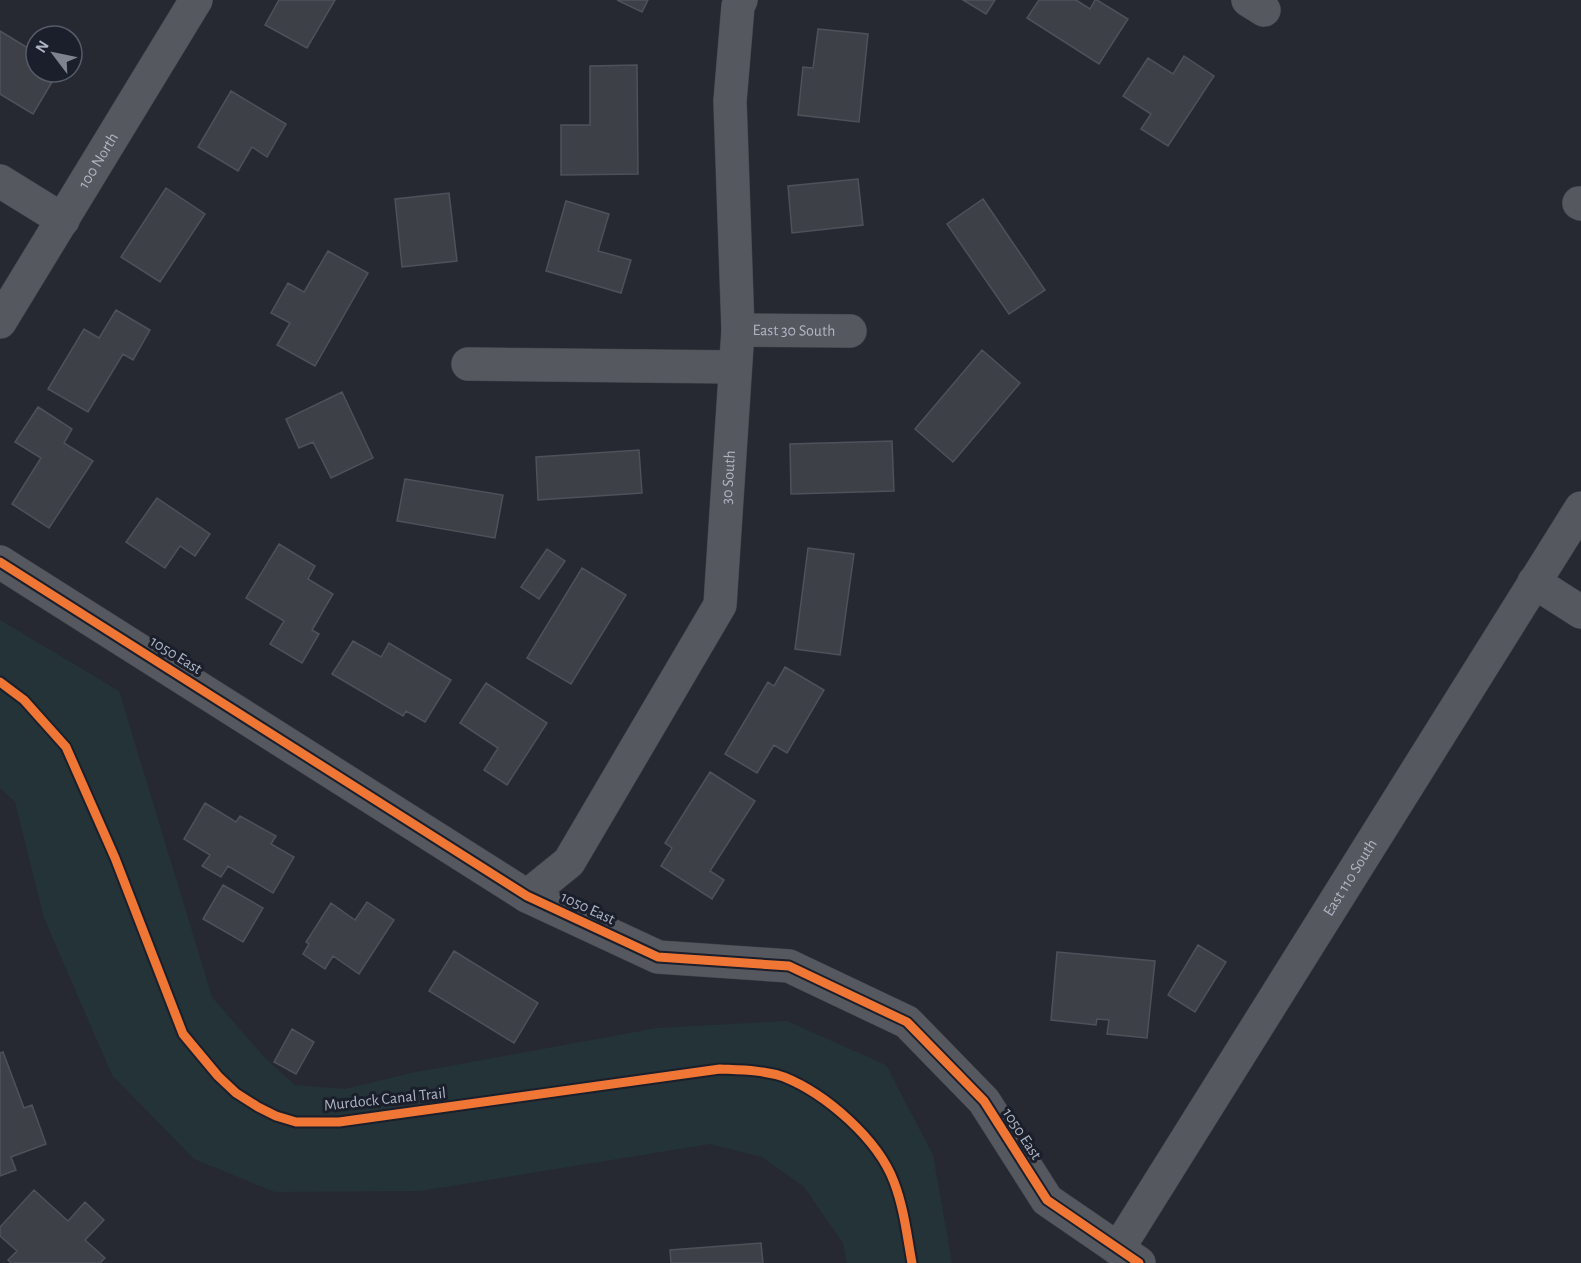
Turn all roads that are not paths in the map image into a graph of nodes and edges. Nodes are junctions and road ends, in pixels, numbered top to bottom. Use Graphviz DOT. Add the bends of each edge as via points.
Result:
graph roads {
  1 [pos="196,0"];
  2 [pos="741,0"];
  3 [pos="0,182"];
  4 [pos="63,220"];
  5 [pos="0,322"];
  6 [pos="738,330"];
  7 [pos="850,331"];
  8 [pos="468,364"];
  9 [pos="735,367"];
  10 [pos="1581,508"];
  11 [pos="0,561"];
  12 [pos="1534,582"];
  13 [pos="1581,612"];
  14 [pos="527,896"];
  15 [pos="1129,1256"];
  1 -- 4 [label="street, 100 North"];
  2 -- 6 [label="street, 30 South" via="730,100"];
  3 -- 4 [label="street"];
  4 -- 5 [label="street, 100 North"];
  6 -- 7 [label="street, East 30 South"];
  6 -- 9 [label="street, 30 South"];
  8 -- 9 [label="street"];
  9 -- 14 [label="street, 30 South" via="720,605 569,862"];
  10 -- 12 [label="street, East 110 South"];
  11 -- 14 [label="street, 1050 East"];
  12 -- 13 [label="street"];
  12 -- 15 [label="street, East 110 South"];
  14 -- 15 [label="street, 1050 East" via="658,957 789,966 907,1022 984,1101 1047,1200"];
}
